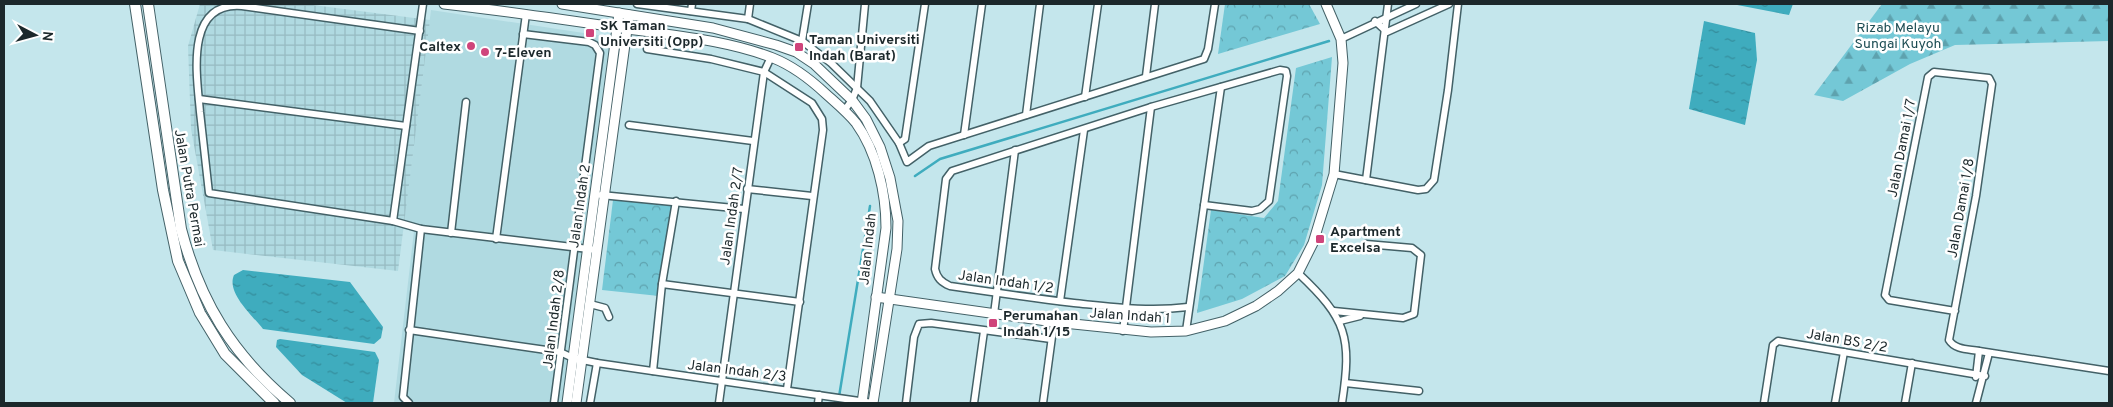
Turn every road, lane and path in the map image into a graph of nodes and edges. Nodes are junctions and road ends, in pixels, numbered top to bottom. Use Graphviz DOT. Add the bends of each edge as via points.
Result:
graph roads {
  1 [pos="135,4"];
  2 [pos="148,4"];
  3 [pos="155,4"];
  4 [pos="424,4"];
  5 [pos="444,4"];
  6 [pos="560,4"];
  7 [pos="637,4"];
  8 [pos="692,4"];
  9 [pos="750,4"];
  10 [pos="808,4"];
  11 [pos="865,4"];
  12 [pos="925,4"];
  13 [pos="982,4"];
  14 [pos="1040,4"];
  15 [pos="1098,4"];
  16 [pos="1155,4"];
  17 [pos="1215,4"];
  18 [pos="1326,4"];
  19 [pos="1388,4"];
  20 [pos="1416,4"];
  21 [pos="1449,4"];
  22 [pos="1458,4"];
  23 [pos="460,5"];
  24 [pos="691,11"];
  25 [pos="619,13"];
  26 [pos="526,14"];
  27 [pos="629,15"];
  28 [pos="1387,16"];
  29 [pos="557,18"];
  30 [pos="748,19"];
  31 [pos="1375,21"];
  32 [pos="151,26"];
  33 [pos="622,28"];
  34 [pos="420,31"];
  35 [pos="1387,32"];
  36 [pos="523,34"];
  37 [pos="1341,38"];
  38 [pos="802,41"];
  39 [pos="648,49"];
  40 [pos="771,58"];
  41 [pos="764,72"];
  42 [pos="1146,76"];
  43 [pos="1991,80"];
  44 [pos="857,88"];
  45 [pos="1220,88"];
  46 [pos="1085,98"];
  47 [pos="199,99"];
  48 [pos="852,100"];
  49 [pos="466,102"];
  50 [pos="1151,107"];
  51 [pos="844,112"];
  52 [pos="1026,115"];
  53 [pos="629,125"];
  54 [pos="406,126"];
  55 [pos="1084,130"];
  56 [pos="964,135"];
  57 [pos="754,141"];
  58 [pos="899,144"];
  59 [pos="1015,150"];
  60 [pos="1334,174"];
  61 [pos="1366,180"];
  62 [pos="747,189"];
  63 [pos="595,194"];
  64 [pos="605,195"];
  65 [pos="812,196"];
  66 [pos="676,202"];
  67 [pos="1204,204"];
  68 [pos="744,209"];
  69 [pos="393,221"];
  70 [pos="420,229"];
  71 [pos="451,233"];
  72 [pos="496,239"];
  73 [pos="1366,244"];
  74 [pos="574,247"];
  75 [pos="587,248"];
  76 [pos="597,250"];
  77 [pos="1298,273"];
  78 [pos="662,284"];
  79 [pos="733,293"];
  80 [pos="997,294"];
  81 [pos="876,297"];
  82 [pos="888,298"];
  83 [pos="1060,301"];
  84 [pos="800,302"];
  85 [pos="590,304"];
  86 [pos="1188,307"];
  87 [pos="1125,309"];
  88 [pos="1334,311"];
  89 [pos="1955,311"];
  90 [pos="994,314"];
  91 [pos="1366,314"];
  92 [pos="609,317"];
  93 [pos="1340,321"];
  94 [pos="1054,322"];
  95 [pos="409,330"];
  96 [pos="984,330"];
  97 [pos="1123,331"];
  98 [pos="1186,332"];
  99 [pos="1052,339"];
  100 [pos="1979,351"];
  101 [pos="560,352"];
  102 [pos="1844,352"];
  103 [pos="1989,353"];
  104 [pos="573,358"];
  105 [pos="582,360"];
  106 [pos="597,363"];
  107 [pos="1912,363"];
  108 [pos="653,371"];
  109 [pos="2109,371"];
  110 [pos="1976,374"];
  111 [pos="1985,376"];
  112 [pos="722,381"];
  113 [pos="1345,383"];
  114 [pos="1979,386"];
  115 [pos="787,389"];
  116 [pos="1419,391"];
  117 [pos="819,394"];
  118 [pos="862,402"];
  119 [pos="274,403"];
  120 [pos="290,403"];
  121 [pos="409,403"];
  122 [pos="554,403"];
  123 [pos="566,403"];
  124 [pos="576,403"];
  125 [pos="590,403"];
  126 [pos="719,403"];
  127 [pos="818,403"];
  128 [pos="873,403"];
  129 [pos="906,403"];
  130 [pos="974,403"];
  131 [pos="1043,403"];
  132 [pos="1342,403"];
  133 [pos="1764,403"];
  134 [pos="1835,403"];
  135 [pos="1905,403"];
  136 [pos="1976,403"];
  1 -- 119 [label="main road, Jalan Putra Permai" via="163,190 178,261 200,314 225,354"];
  2 -- 32 [label="main road, Jalan Putra Permai"];
  3 -- 32 [label="main road"];
  4 -- 34 [label="street"];
  5 -- 23 [label="street, Jalan Indah"];
  6 -- 25 [label="street, Jalan Indah"];
  6 -- 29 [label="street"];
  7 -- 24 [label="street"];
  8 -- 24 [label="street"];
  9 -- 30 [label="street"];
  10 -- 38 [label="street"];
  11 -- 44 [label="street"];
  12 -- 58 [label="street" via="905,139"];
  13 -- 56 [label="street"];
  14 -- 52 [label="street"];
  15 -- 46 [label="street"];
  16 -- 42 [label="street"];
  17 -- 42 [label="street" via="1207,55 1199,61"];
  18 -- 37 [label="street, Jalan Indah 1"];
  19 -- 28 [label="street"];
  20 -- 28 [label="street"];
  21 -- 35 [label="street"];
  22 -- 61 [label="street" via="1434,180 1426,190"];
  23 -- 26 [label="street, Jalan Indah"];
  24 -- 30 [label="street"];
  25 -- 27 [label="street, Jalan Indah"];
  25 -- 33 [label="street, Jalan Indah 2"];
  26 -- 29 [label="street, Jalan Indah"];
  26 -- 36 [label="street"];
  27 -- 33 [label="street, Jalan Indah 2"];
  27 -- 48 [label="street, Jalan Indah" via="713,28 783,47 814,64"];
  28 -- 31 [label="street"];
  28 -- 35 [label="street"];
  29 -- 33 [label="street, Jalan Indah"];
  30 -- 38 [label="street"];
  31 -- 35 [label="street"];
  31 -- 37 [label="street"];
  32 -- 120 [label="main road, Jalan Putra Permai" via="181,228 198,282 210,311 228,338 261,377"];
  33 -- 40 [label="street, Jalan Indah" via="699,39"];
  33 -- 63 [label="street, Jalan Indah 2"];
  33 -- 64 [label="street, Jalan Indah 2"];
  34 -- 47 [label="street" via="232,5 216,10 204,25 197,50"];
  34 -- 54 [label="street"];
  35 -- 61 [label="street"];
  36 -- 72 [label="street"];
  36 -- 74 [label="street, Jalan Indah 2/8" via="588,42 598,48 600,58"];
  37 -- 60 [label="street, Jalan Indah 1" via="1343,88"];
  38 -- 44 [label="street"];
  39 -- 41 [label="street"];
  40 -- 41 [label="street, Jalan Indah 2/7"];
  40 -- 51 [label="street, Jalan Indah" via="813,82"];
  41 -- 57 [label="street, Jalan Indah 2/7"];
  41 -- 65 [label="street" via="812,104 822,119"];
  42 -- 46 [label="street"];
  43 -- 89 [label="street, Jalan Damai 1/8" via="1976,196"];
  43 -- 89 [label="street, Jalan Damai 1/7" via="1934,72 1928,77 1887,288 1889,300"];
  44 -- 48 [label="street"];
  44 -- 58 [label="street" via="870,101"];
  45 -- 50 [label="street"];
  45 -- 67 [label="street"];
  45 -- 67 [label="street" via="1280,70 1286,71 1288,76 1269,201 1252,211"];
  46 -- 52 [label="street"];
  47 -- 54 [label="street"];
  47 -- 69 [label="street" via="209,193"];
  48 -- 51 [label="street"];
  48 -- 82 [label="street, Jalan Indah" via="880,147 896,204 898,236"];
  49 -- 71 [label="street"];
  50 -- 55 [label="street"];
  50 -- 87 [label="street"];
  51 -- 81 [label="street, Jalan Indah" via="865,138 875,163 886,210"];
  52 -- 56 [label="street"];
  53 -- 57 [label="street"];
  54 -- 69 [label="street"];
  55 -- 59 [label="street"];
  55 -- 83 [label="street"];
  56 -- 58 [label="street" via="929,146 910,162 905,160"];
  57 -- 62 [label="street, Jalan Indah 2/7"];
  59 -- 80 [label="street"];
  59 -- 80 [label="street, Jalan Indah 1/2" via="952,171 946,179 936,276 950,286"];
  60 -- 61 [label="street"];
  60 -- 77 [label="street, Jalan Indah 1" via="1313,243"];
  62 -- 65 [label="street"];
  62 -- 68 [label="street, Jalan Indah 2/7"];
  63 -- 64 [label="street"];
  63 -- 75 [label="street, Jalan Indah 2"];
  64 -- 66 [label="street"];
  64 -- 76 [label="street, Jalan Indah 2"];
  65 -- 84 [label="street"];
  66 -- 68 [label="street"];
  66 -- 78 [label="street"];
  67 -- 86 [label="street"];
  68 -- 79 [label="street, Jalan Indah 2/7"];
  69 -- 70 [label="street"];
  70 -- 71 [label="street"];
  70 -- 95 [label="street"];
  71 -- 72 [label="street"];
  72 -- 74 [label="street"];
  73 -- 91 [label="street" via="1412,248 1419,251 1422,259 1414,314 1403,318"];
  74 -- 75 [label="street"];
  74 -- 101 [label="street, Jalan Indah 2/8"];
  75 -- 76 [label="street"];
  75 -- 104 [label="street, Jalan Indah 2"];
  76 -- 85 [label="street, Jalan Indah 2"];
  77 -- 88 [label="street"];
  77 -- 98 [label="street, Jalan Indah 1" via="1256,306 1225,321"];
  78 -- 79 [label="street"];
  78 -- 108 [label="street"];
  79 -- 84 [label="street"];
  79 -- 112 [label="street, Jalan Indah 2/7"];
  80 -- 83 [label="street, Jalan Indah 1/2"];
  80 -- 90 [label="street"];
  81 -- 82 [label="street, Jalan Indah 1"];
  81 -- 118 [label="street, Jalan Indah"];
  82 -- 90 [label="street, Jalan Indah 1"];
  82 -- 128 [label="street, Jalan Indah"];
  83 -- 87 [label="street, Jalan Indah 1/2"];
  84 -- 115 [label="street"];
  85 -- 92 [label="street" via="605,308"];
  85 -- 105 [label="street, Jalan Indah 2"];
  86 -- 87 [label="street, Jalan Indah 1/2"];
  86 -- 98 [label="street"];
  87 -- 97 [label="street"];
  88 -- 91 [label="street"];
  88 -- 93 [label="street"];
  89 -- 100 [label="street, Jalan Damai 1/8" via="1950,340 1958,348"];
  90 -- 94 [label="street, Jalan Indah 1"];
  91 -- 93 [label="street"];
  93 -- 113 [label="street" via="1346,342"];
  94 -- 97 [label="street, Jalan Indah 1"];
  94 -- 99 [label="street"];
  95 -- 101 [label="street, Jalan Indah 2/3"];
  95 -- 121 [label="street" via="403,392 404,400"];
  96 -- 99 [label="street"];
  96 -- 129 [label="street" via="919,324 915,329"];
  96 -- 130 [label="street"];
  97 -- 98 [label="street, Jalan Indah 1"];
  99 -- 131 [label="street"];
  100 -- 103 [label="street"];
  100 -- 110 [label="street"];
  101 -- 104 [label="street, Jalan Indah 2/3"];
  101 -- 122 [label="street, Jalan Indah 2/8"];
  102 -- 107 [label="street, Jalan BS 2/2"];
  102 -- 133 [label="street, Jalan BS 2/2" via="1776,342"];
  102 -- 134 [label="street"];
  103 -- 109 [label="street"];
  103 -- 111 [label="street"];
  104 -- 105 [label="street, Jalan Indah 2/3"];
  104 -- 123 [label="street, Jalan Indah 2"];
  105 -- 106 [label="street, Jalan Indah 2/3"];
  105 -- 124 [label="street, Jalan Indah 2"];
  106 -- 108 [label="street, Jalan Indah 2/3"];
  106 -- 125 [label="street"];
  107 -- 110 [label="street, Jalan BS 2/2"];
  107 -- 135 [label="street"];
  108 -- 112 [label="street, Jalan Indah 2/3"];
  110 -- 111 [label="street, Jalan BS 2/2"];
  110 -- 114 [label="street"];
  111 -- 114 [label="street"];
  112 -- 115 [label="street, Jalan Indah 2/3"];
  112 -- 126 [label="street, Jalan Indah 2/7"];
  113 -- 116 [label="street"];
  113 -- 132 [label="street"];
  114 -- 136 [label="street"];
  115 -- 117 [label="street, Jalan Indah 2/3"];
  117 -- 118 [label="street, Jalan Indah 2/3"];
  117 -- 127 [label="street"];
  118 -- 128 [label="street, Jalan Indah 2/3"];
}
